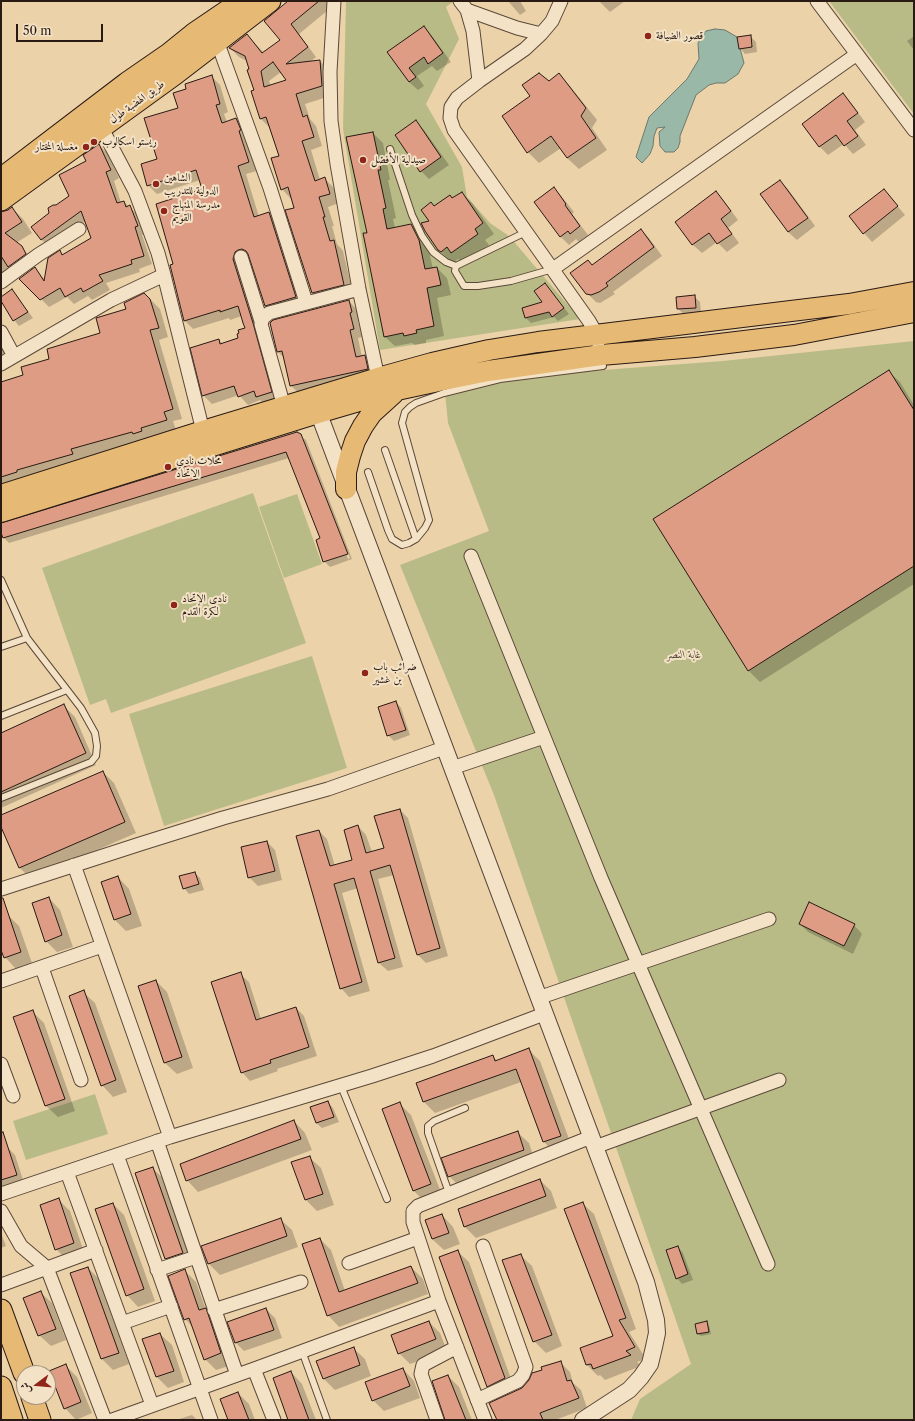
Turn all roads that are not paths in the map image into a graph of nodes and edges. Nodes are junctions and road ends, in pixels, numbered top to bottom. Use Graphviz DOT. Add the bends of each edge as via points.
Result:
graph roads {
  1 [pos="242,1"];
  2 [pos="270,1"];
  3 [pos="334,1"];
  4 [pos="562,1"];
  5 [pos="817,1"];
  6 [pos="464,6"];
  7 [pos="541,34"];
  8 [pos="217,41"];
  9 [pos="857,54"];
  10 [pos="479,80"];
  11 [pos="96,119"];
  12 [pos="914,130"];
  13 [pos="390,149"];
  14 [pos="1,179"];
  15 [pos="1,200"];
  16 [pos="79,229"];
  17 [pos="526,232"];
  18 [pos="241,257"];
  19 [pos="456,266"];
  20 [pos="553,269"];
  21 [pos="164,275"];
  22 [pos="1,282"];
  23 [pos="359,289"];
  24 [pos="914,292"];
  25 [pos="306,302"];
  26 [pos="791,311"];
  27 [pos="914,312"];
  28 [pos="261,320"];
  29 [pos="1,332"];
  30 [pos="597,335"];
  31 [pos="794,335"];
  32 [pos="14,356"];
  33 [pos="602,360"];
  34 [pos="1,364"];
  35 [pos="378,378"];
  36 [pos="397,390"];
  37 [pos="315,405"];
  38 [pos="284,407"];
  39 [pos="203,431"];
  40 [pos="386,450"];
  41 [pos="368,472"];
  42 [pos="346,489"];
  43 [pos="1,496"];
  44 [pos="1,512"];
  45 [pos="416,539"];
  46 [pos="471,556"];
  47 [pos="1,580"];
  48 [pos="28,638"];
  49 [pos="1,648"];
  50 [pos="67,690"];
  51 [pos="1,716"];
  52 [pos="544,737"];
  53 [pos="444,748"];
  54 [pos="452,768"];
  55 [pos="1,798"];
  56 [pos="74,865"];
  57 [pos="1,889"];
  58 [pos="769,919"];
  59 [pos="102,946"];
  60 [pos="638,963"];
  61 [pos="42,968"];
  62 [pos="1,981"];
  63 [pos="538,998"];
  64 [pos="544,1014"];
  65 [pos="1,1064"];
  66 [pos="82,1080"];
  67 [pos="779,1080"];
  68 [pos="341,1086"];
  69 [pos="13,1096"];
  70 [pos="465,1108"];
  71 [pos="701,1108"];
  72 [pos="164,1139"];
  73 [pos="593,1142"];
  74 [pos="117,1154"];
  75 [pos="67,1172"];
  76 [pos="449,1193"];
  77 [pos="1,1194"];
  78 [pos="387,1199"];
  79 [pos="1,1211"];
  80 [pos="418,1238"];
  81 [pos="483,1246"];
  82 [pos="96,1250"];
  83 [pos="196,1256"];
  84 [pos="349,1263"];
  85 [pos="768,1264"];
  86 [pos="47,1268"];
  87 [pos="158,1270"];
  88 [pos="301,1282"];
  89 [pos="1,1285"];
  90 [pos="439,1300"];
  91 [pos="170,1306"];
  92 [pos="1,1310"];
  93 [pos="214,1310"];
  94 [pos="122,1323"];
  95 [pos="457,1347"];
  96 [pos="302,1351"];
  97 [pos="21,1365"];
  98 [pos="254,1369"];
  99 [pos="237,1375"];
  100 [pos="200,1388"];
  101 [pos="477,1400"];
  102 [pos="35,1405"];
  103 [pos="152,1405"];
  104 [pos="40,1420"];
  105 [pos="105,1420"];
  106 [pos="112,1420"];
  107 [pos="211,1420"];
  108 [pos="274,1420"];
  109 [pos="327,1420"];
  110 [pos="436,1420"];
  111 [pos="485,1420"];
  112 [pos="583,1420"];
  1 -- 11 [label="highway, طريق الهضبة طول" via="195,33"];
  2 -- 8 [label="highway, طريق الهضبة طول"];
  3 -- 23 [label="street" via="330,72 331,121"];
  4 -- 7 [label="street" via="552,21"];
  5 -- 9 [label="street"];
  6 -- 7 [label="street" via="517,28"];
  6 -- 10 [label="street" via="473,31"];
  7 -- 10 [label="street"];
  8 -- 11 [label="highway, طريق الهضبة طول" via="175,74"];
  8 -- 25 [label="street" via="270,188"];
  9 -- 12 [label="street"];
  9 -- 20 [label="street"];
  10 -- 17 [label="street" via="457,98 451,107 450,118 454,130"];
  11 -- 14 [label="highway, طريق الهضبة طول"];
  11 -- 15 [label="highway, طريق الهضبة طول"];
  11 -- 21 [label="street" via="135,192"];
  13 -- 19 [label="lane" via="412,215 422,236 433,252"];
  16 -- 22 [label="street"];
  17 -- 19 [label="lane"];
  17 -- 20 [label="street"];
  18 -- 28 [label="street"];
  19 -- 20 [label="lane" via="458,279 464,286 470,287 511,281"];
  20 -- 30 [label="street"];
  21 -- 32 [label="street" via="111,300"];
  21 -- 39 [label="street"];
  23 -- 25 [label="street"];
  23 -- 35 [label="street"];
  24 -- 26 [label="main road"];
  25 -- 28 [label="street" via="269,313"];
  26 -- 30 [label="main road"];
  26 -- 31 [label="main road"];
  27 -- 31 [label="main road"];
  28 -- 38 [label="street"];
  29 -- 32 [label="street"];
  30 -- 33 [label="street"];
  30 -- 35 [label="main road" via="489,350"];
  31 -- 33 [label="main road"];
  32 -- 34 [label="street"];
  33 -- 36 [label="main road" via="488,371"];
  33 -- 45 [label="lane" via="444,392 410,407 405,412 402,423 429,520"];
  35 -- 37 [label="main road"];
  36 -- 37 [label="main road"];
  36 -- 42 [label="main road" via="372,413 355,441 347,467"];
  37 -- 38 [label="main road"];
  37 -- 42 [label="street"];
  37 -- 44 [label="main road"];
  38 -- 39 [label="main road"];
  39 -- 43 [label="main road"];
  40 -- 45 [label="lane"];
  41 -- 45 [label="lane" via="392,539 402,544"];
  42 -- 53 [label="street"];
  46 -- 52 [label="street"];
  47 -- 48 [label="lane"];
  48 -- 49 [label="lane"];
  48 -- 50 [label="lane"];
  50 -- 51 [label="lane"];
  50 -- 55 [label="lane" via="95,733 96,756 91,762"];
  52 -- 54 [label="street"];
  52 -- 60 [label="street" via="600,878"];
  53 -- 54 [label="street"];
  53 -- 56 [label="street" via="328,789 223,818"];
  54 -- 63 [label="street"];
  56 -- 57 [label="street"];
  56 -- 59 [label="street"];
  58 -- 60 [label="street"];
  59 -- 61 [label="street"];
  59 -- 72 [label="street"];
  60 -- 63 [label="street"];
  60 -- 71 [label="street"];
  61 -- 62 [label="street"];
  61 -- 66 [label="street"];
  63 -- 64 [label="street"];
  64 -- 68 [label="street" via="433,1056"];
  64 -- 73 [label="street"];
  65 -- 69 [label="street"];
  67 -- 71 [label="street"];
  68 -- 72 [label="street"];
  68 -- 78 [label="lane"];
  70 -- 76 [label="lane" via="428,1126 428,1133"];
  71 -- 73 [label="street"];
  71 -- 85 [label="street"];
  72 -- 74 [label="street"];
  72 -- 83 [label="street"];
  73 -- 76 [label="street"];
  73 -- 112 [label="street" via="646,1282 657,1334 650,1364 642,1377 629,1390"];
  74 -- 75 [label="street"];
  74 -- 87 [label="street"];
  75 -- 77 [label="street"];
  75 -- 82 [label="street"];
  76 -- 80 [label="street" via="412,1211"];
  79 -- 86 [label="street" via="21,1246"];
  80 -- 84 [label="street"];
  80 -- 90 [label="street"];
  81 -- 101 [label="street" via="526,1367 518,1382"];
  82 -- 86 [label="street"];
  82 -- 94 [label="street"];
  83 -- 87 [label="street"];
  83 -- 93 [label="street"];
  86 -- 89 [label="street"];
  86 -- 105 [label="street"];
  87 -- 91 [label="street"];
  88 -- 93 [label="street"];
  90 -- 95 [label="street"];
  90 -- 96 [label="street"];
  91 -- 94 [label="street"];
  91 -- 100 [label="street"];
  92 -- 97 [label="highway"];
  93 -- 99 [label="street"];
  94 -- 103 [label="street"];
  95 -- 101 [label="street"];
  95 -- 110 [label="street" via="423,1365 421,1374"];
  96 -- 98 [label="street"];
  96 -- 109 [label="lane"];
  98 -- 99 [label="street"];
  98 -- 108 [label="street"];
  99 -- 100 [label="street"];
  100 -- 103 [label="street"];
  100 -- 107 [label="street"];
  101 -- 111 [label="street"];
  102 -- 104 [label="highway"];
  103 -- 106 [label="street"];
}
